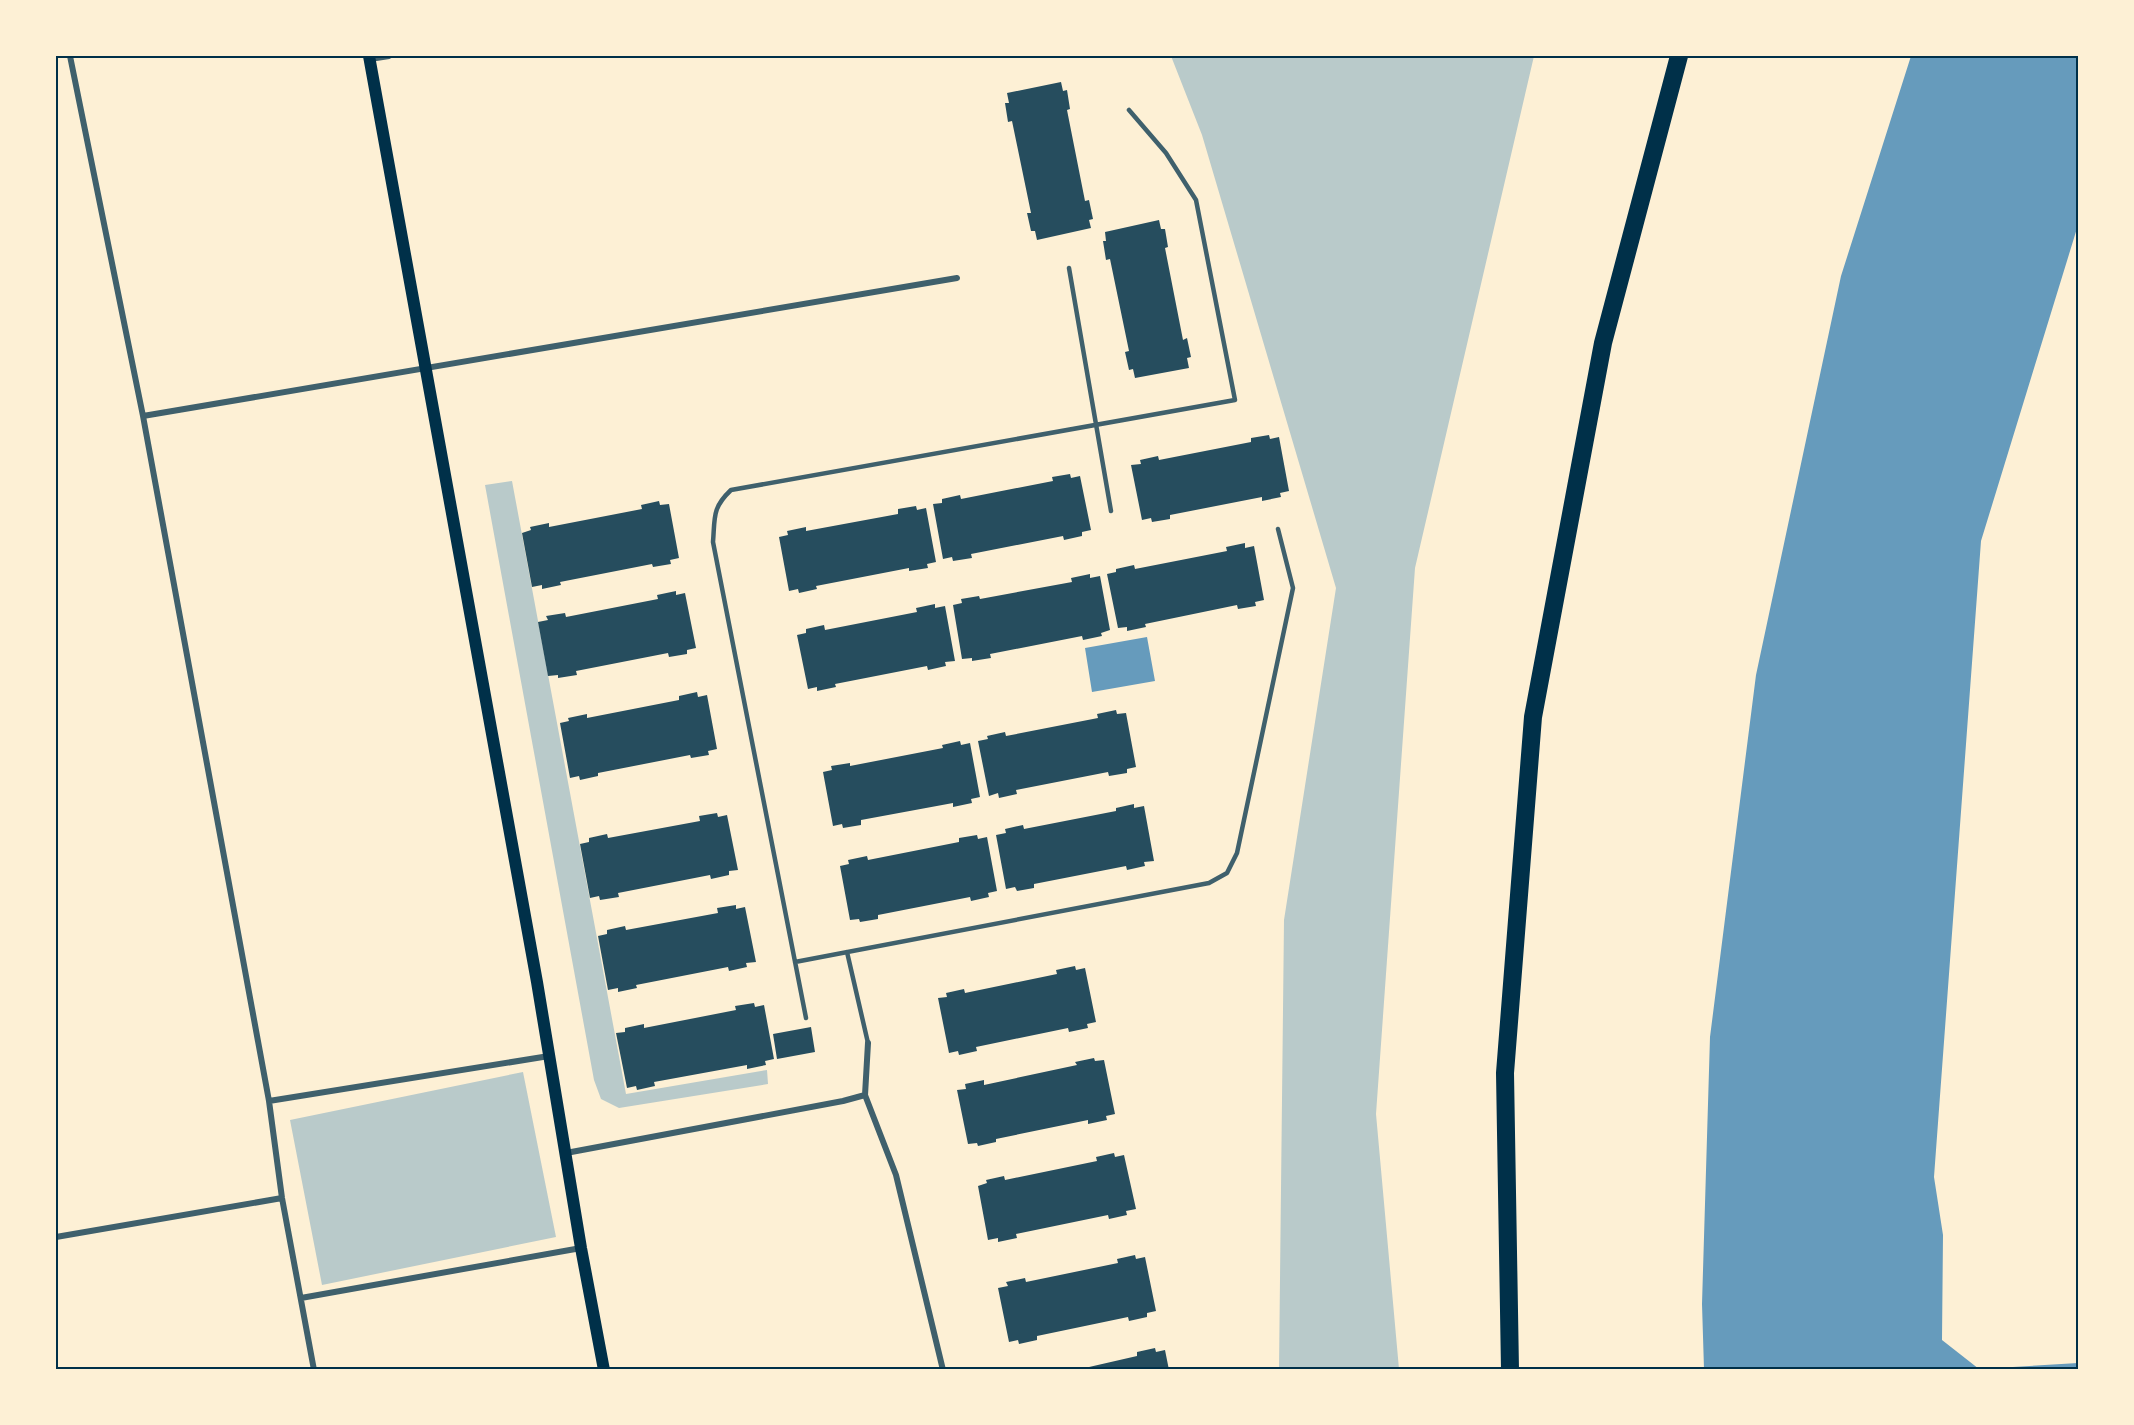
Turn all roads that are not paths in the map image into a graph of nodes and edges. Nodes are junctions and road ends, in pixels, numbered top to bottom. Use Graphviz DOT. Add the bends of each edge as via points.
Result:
graph roads {
  1 [pos="70,56"];
  2 [pos="389,56"];
  3 [pos="1679,56"];
  4 [pos="369,57"];
  5 [pos="1129,110"];
  6 [pos="1068,268"];
  7 [pos="957,278"];
  8 [pos="425,368"];
  9 [pos="143,416"];
  10 [pos="1096,426"];
  11 [pos="1111,511"];
  12 [pos="1278,529"];
  13 [pos="847,952"];
  14 [pos="795,962"];
  15 [pos="806,1018"];
  16 [pos="868,1043"];
  17 [pos="549,1056"];
  18 [pos="865,1095"];
  19 [pos="269,1101"];
  20 [pos="565,1154"];
  21 [pos="282,1198"];
  22 [pos="56,1237"];
  23 [pos="581,1248"];
  24 [pos="301,1298"];
  25 [pos="1508,1366"];
  26 [pos="315,1370"];
  27 [pos="604,1370"];
  28 [pos="943,1370"];
  1 -- 9 [label="street"];
  2 -- 4 [label="street"];
  3 -- 25 [label="highway" via="1603,343 1533,717 1505,1073"];
  4 -- 8 [label="main road"];
  5 -- 10 [label="lane" via="1166,153 1196,200 1235,400"];
  6 -- 10 [label="lane"];
  7 -- 8 [label="street"];
  8 -- 9 [label="street"];
  8 -- 17 [label="main road"];
  9 -- 19 [label="street"];
  10 -- 11 [label="lane"];
  10 -- 14 [label="lane" via="731,490 720,501 713,542"];
  12 -- 13 [label="lane" via="1293,588 1237,853 1227,873 1209,883"];
  13 -- 14 [label="lane"];
  13 -- 16 [label="lane"];
  14 -- 15 [label="lane"];
  16 -- 18 [label="street"];
  17 -- 19 [label="street"];
  17 -- 20 [label="main road"];
  18 -- 20 [label="street"];
  18 -- 28 [label="street" via="896,1175"];
  19 -- 21 [label="street"];
  20 -- 23 [label="main road"];
  21 -- 22 [label="street"];
  21 -- 24 [label="street"];
  23 -- 24 [label="street"];
  23 -- 27 [label="main road"];
  24 -- 26 [label="street"];
}
